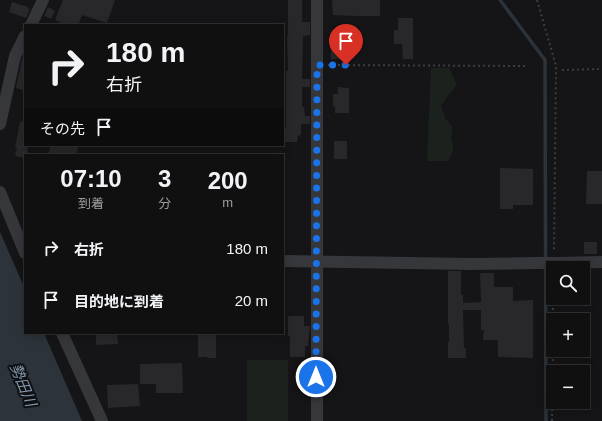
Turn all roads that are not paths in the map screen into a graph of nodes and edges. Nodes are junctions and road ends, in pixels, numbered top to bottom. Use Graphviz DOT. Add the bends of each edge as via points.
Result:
graph roads {
  1 [pos="43,0"];
  2 [pos="317,0"];
  3 [pos="31,24"];
  4 [pos="24,38"];
  5 [pos="0,124"];
  6 [pos="0,192"];
  7 [pos="24,251"];
  8 [pos="284,261"];
  9 [pos="316,261"];
  10 [pos="602,262"];
  11 [pos="62,334"];
  12 [pos="102,421"];
  13 [pos="317,421"];
  1 -- 3 [label="street"];
  2 -- 9 [label="street"];
  4 -- 5 [label="street" via="15,56"];
  6 -- 7 [label="street"];
  8 -- 9 [label="street"];
  9 -- 10 [label="street, bridge" via="471,264 537,263 556,258"];
  9 -- 13 [label="street"];
  11 -- 12 [label="street"];
}
